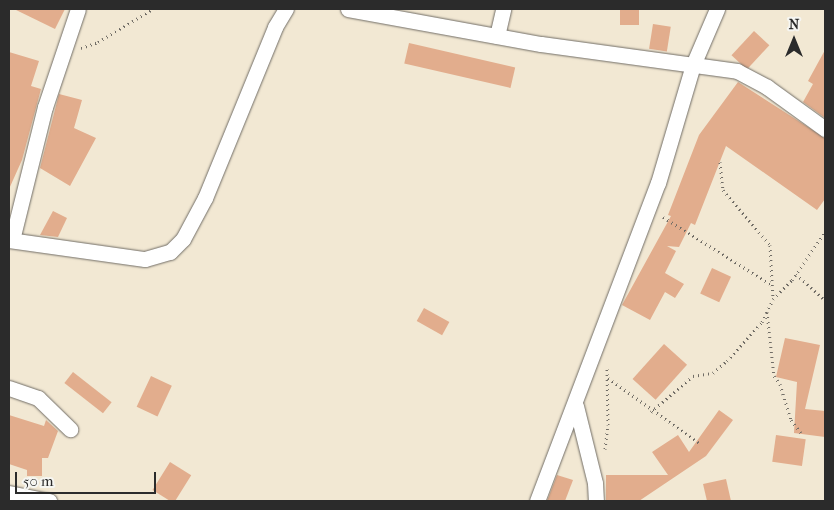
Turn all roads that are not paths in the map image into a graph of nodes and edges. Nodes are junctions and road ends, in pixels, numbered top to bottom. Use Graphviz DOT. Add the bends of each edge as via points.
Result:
graph roads {
  1 [pos="78,9"];
  2 [pos="286,9"];
  3 [pos="348,9"];
  4 [pos="504,9"];
  5 [pos="717,9"];
  6 [pos="497,36"];
  7 [pos="694,65"];
  8 [pos="825,129"];
  9 [pos="10,240"];
  10 [pos="9,388"];
  11 [pos="576,406"];
  12 [pos="70,429"];
  13 [pos="9,493"];
  14 [pos="49,501"];
  15 [pos="537,501"];
  16 [pos="596,501"];
  1 -- 9 [label="street" via="45,107"];
  2 -- 9 [label="street" via="275,27 205,198 183,239 170,252 145,259"];
  3 -- 6 [label="street"];
  4 -- 6 [label="street"];
  5 -- 7 [label="street"];
  6 -- 7 [label="street"];
  7 -- 8 [label="street" via="738,71 767,87"];
  7 -- 11 [label="street" via="649,208"];
  10 -- 12 [label="street" via="38,398"];
  11 -- 15 [label="street"];
  11 -- 16 [label="street" via="595,483"];
  13 -- 14 [label="street"];
}
